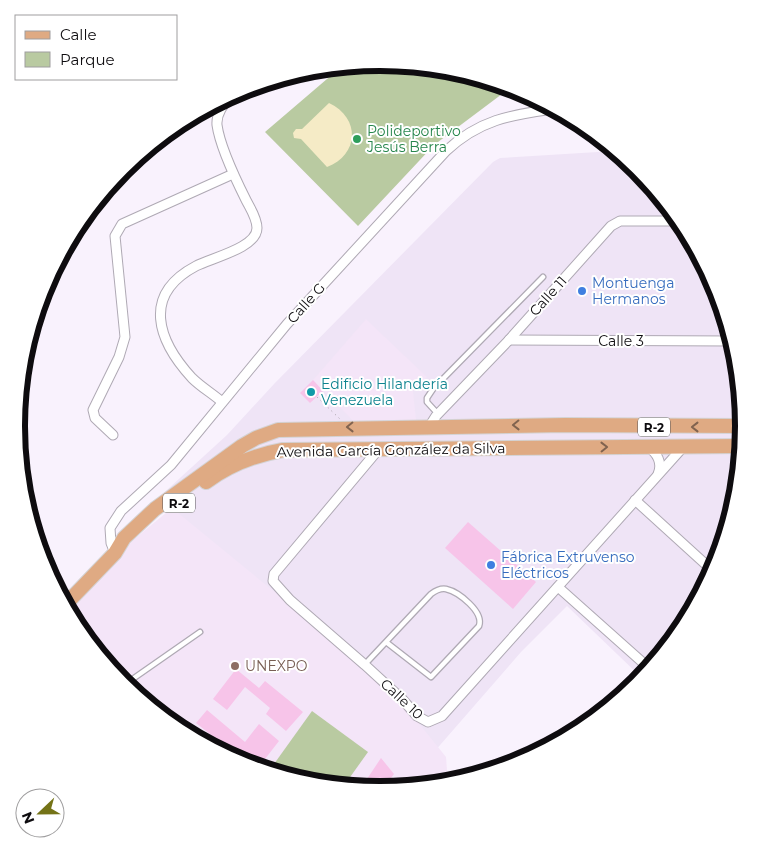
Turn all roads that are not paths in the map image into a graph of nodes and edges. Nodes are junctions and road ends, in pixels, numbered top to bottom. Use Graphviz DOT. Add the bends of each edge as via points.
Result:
graph roads {
  1 [pos="539,109"];
  2 [pos="220,110"];
  3 [pos="233,174"];
  4 [pos="670,221"];
  5 [pos="543,277"];
  6 [pos="509,340"];
  7 [pos="724,341"];
  8 [pos="222,402"];
  9 [pos="436,421"];
  10 [pos="735,426"];
  11 [pos="377,427"];
  12 [pos="398,427"];
  13 [pos="113,434"];
  14 [pos="646,446"];
  15 [pos="684,446"];
  16 [pos="734,446"];
  17 [pos="378,450"];
  18 [pos="400,450"];
  19 [pos="658,474"];
  20 [pos="635,500"];
  21 [pos="115,553"];
  22 [pos="707,565"];
  23 [pos="558,587"];
  24 [pos="70,599"];
  25 [pos="200,632"];
  26 [pos="386,642"];
  27 [pos="644,664"];
  28 [pos="365,665"];
  29 [pos="131,679"];
  1 -- 8 [label="street, Calle G" via="484,123 459,139 287,324"];
  2 -- 3 [label="street" via="217,125"];
  3 -- 8 [label="street" via="256,219 258,229 253,239 179,278 165,294 159,314 160,329 193,379"];
  3 -- 13 [label="street" via="122,224 116,230 125,337 119,357 93,410 95,418"];
  4 -- 6 [label="street, Calle 11" via="620,221 611,226"];
  5 -- 9 [label="lane" via="433,388 427,402"];
  6 -- 7 [label="street, Calle 3"];
  6 -- 9 [label="street, Calle 11"];
  8 -- 21 [label="street, Calle G" via="171,465 112,521 110,535"];
  10 -- 9 [label="main road, Avenida García González da Silva / R-2, one-way"];
  9 -- 12 [label="main road, Avenida García González da Silva / R-2"];
  11 -- 12 [label="main road, Avenida García González da Silva / R-2"];
  11 -- 17 [label="main road" via="386,439"];
  11 -- 21 [label="main road, Avenida García González da Silva / R-2, one-way" via="283,429 256,438 155,509 124,538"];
  12 -- 18 [label="main road" via="394,440"];
  14 -- 15 [label="main road, Avenida García González da Silva / R-2"];
  18 -- 14 [label="main road, Avenida García González da Silva / R-2, one-way"];
  14 -- 19 [label="street" via="660,463"];
  15 -- 16 [label="main road, Avenida García González da Silva / R-2"];
  15 -- 19 [label="street, Calle 10"];
  17 -- 18 [label="main road, Avenida García González da Silva / R-2"];
  17 -- 21 [label="main road, Avenida García González da Silva / R-2" via="283,450 247,460 213,477"];
  17 -- 28 [label="street, Calle 10" via="277,571 273,581 290,600"];
  19 -- 20 [label="street, Calle 10"];
  20 -- 22 [label="street"];
  20 -- 23 [label="street, Calle 10"];
  21 -- 24 [label="main road, R-2"];
  23 -- 27 [label="street"];
  23 -- 28 [label="street, Calle 10" via="442,716 433,720 422,720"];
  25 -- 29 [label="lane"];
  26 -- 26 [label="lane" via="431,677 479,626 479,615 450,591 444,588 437,590"];
  26 -- 28 [label="lane"];
}
